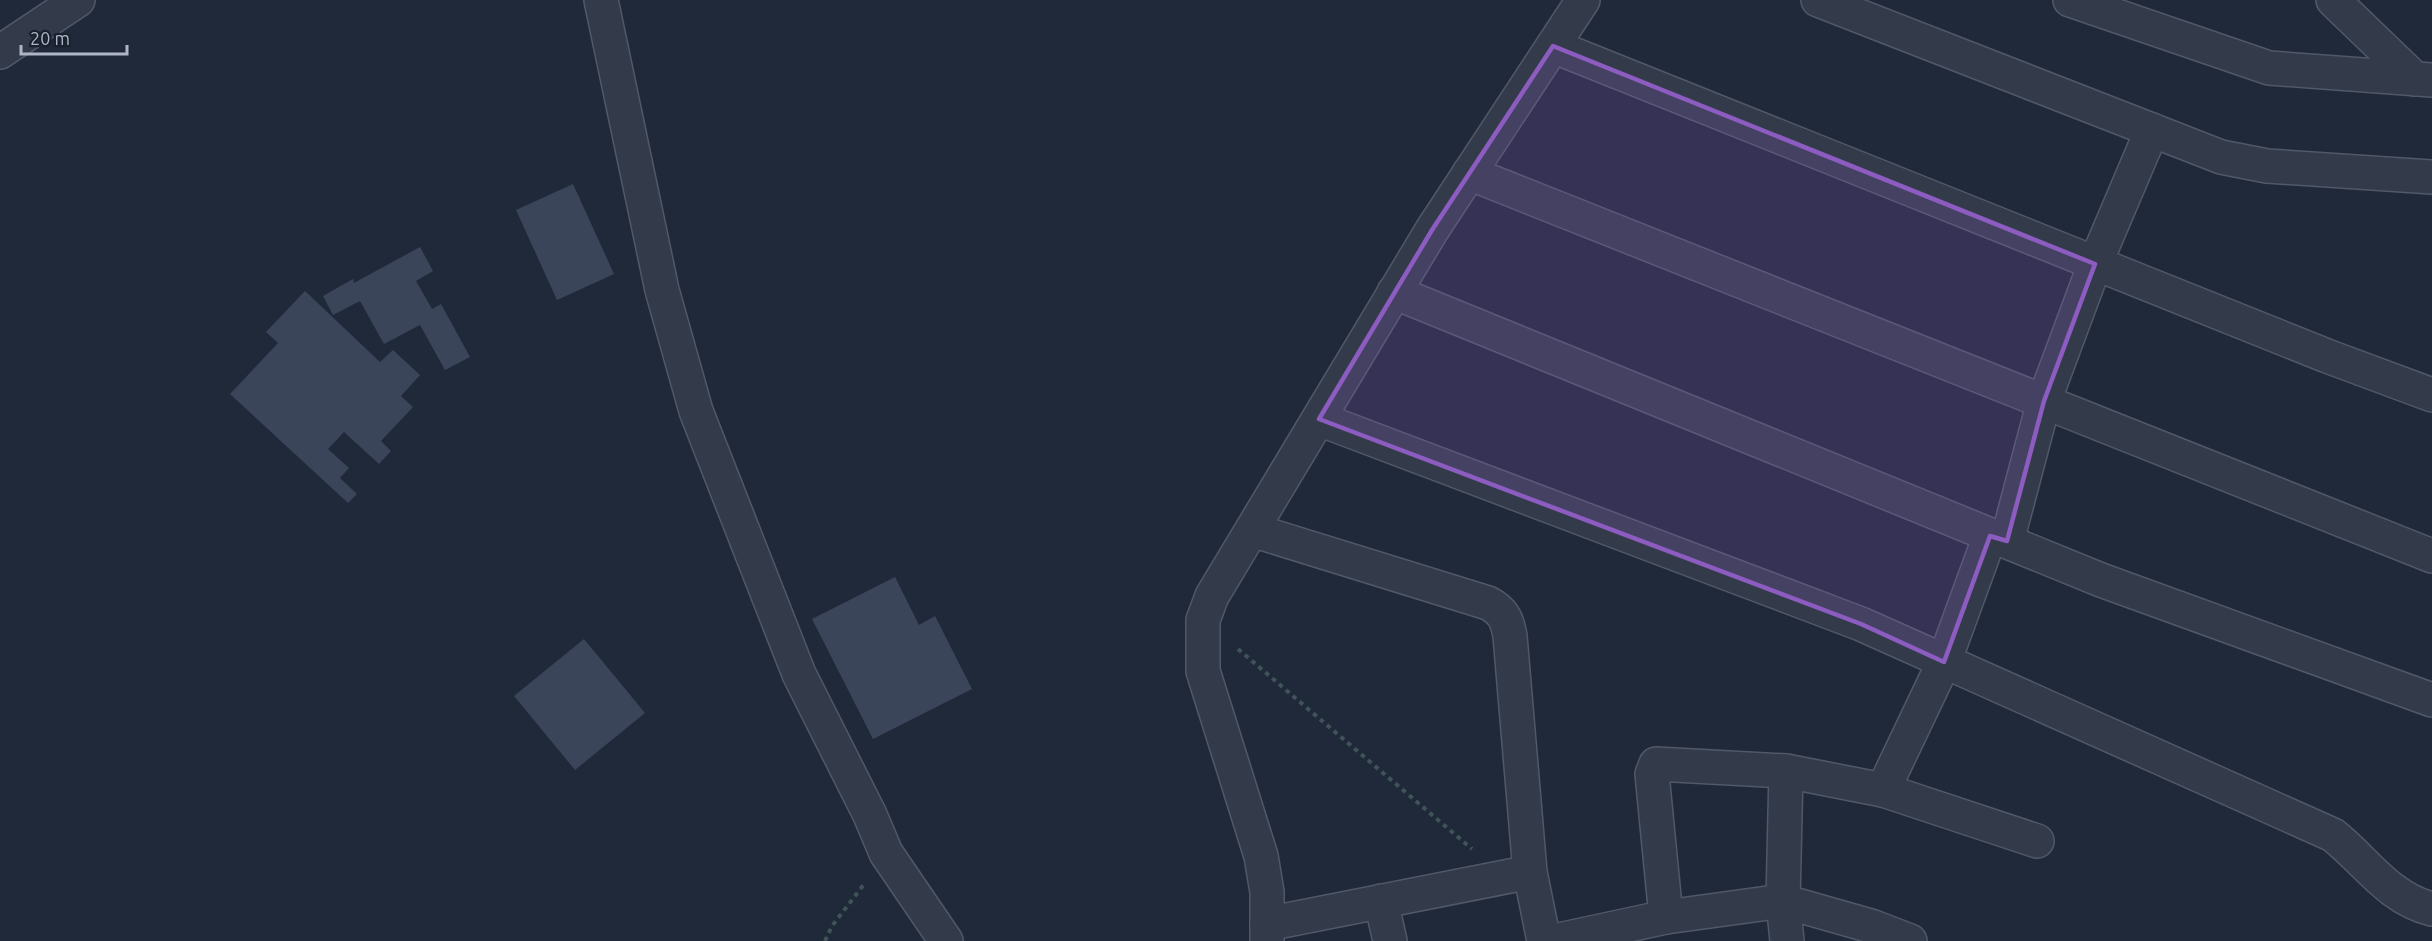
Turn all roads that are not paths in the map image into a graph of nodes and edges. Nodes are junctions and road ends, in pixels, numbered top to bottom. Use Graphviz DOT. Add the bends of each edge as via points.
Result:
graph roads {
  1 [pos="78,0"];
  2 [pos="601,0"];
  3 [pos="1583,0"];
  4 [pos="1818,0"];
  5 [pos="2070,0"];
  6 [pos="2333,0"];
  7 [pos="1553,46"];
  8 [pos="0,52"];
  9 [pos="2423,79"];
  10 [pos="2152,130"];
  11 [pos="1469,173"];
  12 [pos="2432,177"];
  13 [pos="2095,264"];
  14 [pos="1394,292"];
  15 [pos="2432,395"];
  16 [pos="2044,401"];
  17 [pos="1319,419"];
  18 [pos="1252,530"];
  19 [pos="1998,539"];
  20 [pos="2432,556"];
  21 [pos="1944,662"];
  22 [pos="2432,700"];
  23 [pos="1786,771"];
  24 [pos="1883,790"];
  25 [pos="2037,842"];
  26 [pos="1517,874"];
  27 [pos="1381,901"];
  28 [pos="1783,901"];
  29 [pos="2432,909"];
  30 [pos="1666,917"];
  31 [pos="1267,932"];
  32 [pos="946,941"];
  33 [pos="1390,941"];
  34 [pos="1544,941"];
  35 [pos="1554,941"];
  36 [pos="1787,941"];
  37 [pos="1910,941"];
  1 -- 8 [label="street"];
  2 -- 32 [label="street" via="662,290 696,411 799,674 886,854"];
  3 -- 7 [label="street"];
  4 -- 10 [label="street"];
  5 -- 9 [label="street" via="2269,68"];
  6 -- 9 [label="street"];
  7 -- 11 [label="street"];
  7 -- 13 [label="street"];
  10 -- 12 [label="street" via="2221,157 2267,166"];
  10 -- 13 [label="street"];
  11 -- 14 [label="street"];
  11 -- 16 [label="street"];
  13 -- 15 [label="street"];
  13 -- 16 [label="street"];
  14 -- 17 [label="street"];
  14 -- 19 [label="street"];
  16 -- 19 [label="street"];
  16 -- 20 [label="street"];
  17 -- 18 [label="street"];
  17 -- 21 [label="street" via="1861,624"];
  18 -- 26 [label="street" via="1499,609 1510,636"];
  18 -- 31 [label="street" via="1212,596 1203,620 1203,670 1261,856 1267,892"];
  19 -- 21 [label="street"];
  19 -- 22 [label="street"];
  21 -- 24 [label="street"];
  21 -- 29 [label="street" via="2333,835 2396,894"];
  23 -- 24 [label="street"];
  23 -- 28 [label="street"];
  23 -- 30 [label="street" via="1663,763 1653,767"];
  24 -- 25 [label="street"];
  26 -- 27 [label="street"];
  26 -- 34 [label="street"];
  27 -- 31 [label="street"];
  27 -- 33 [label="street"];
  28 -- 30 [label="street"];
  28 -- 36 [label="street"];
  28 -- 37 [label="street"];
  30 -- 35 [label="street"];
}
